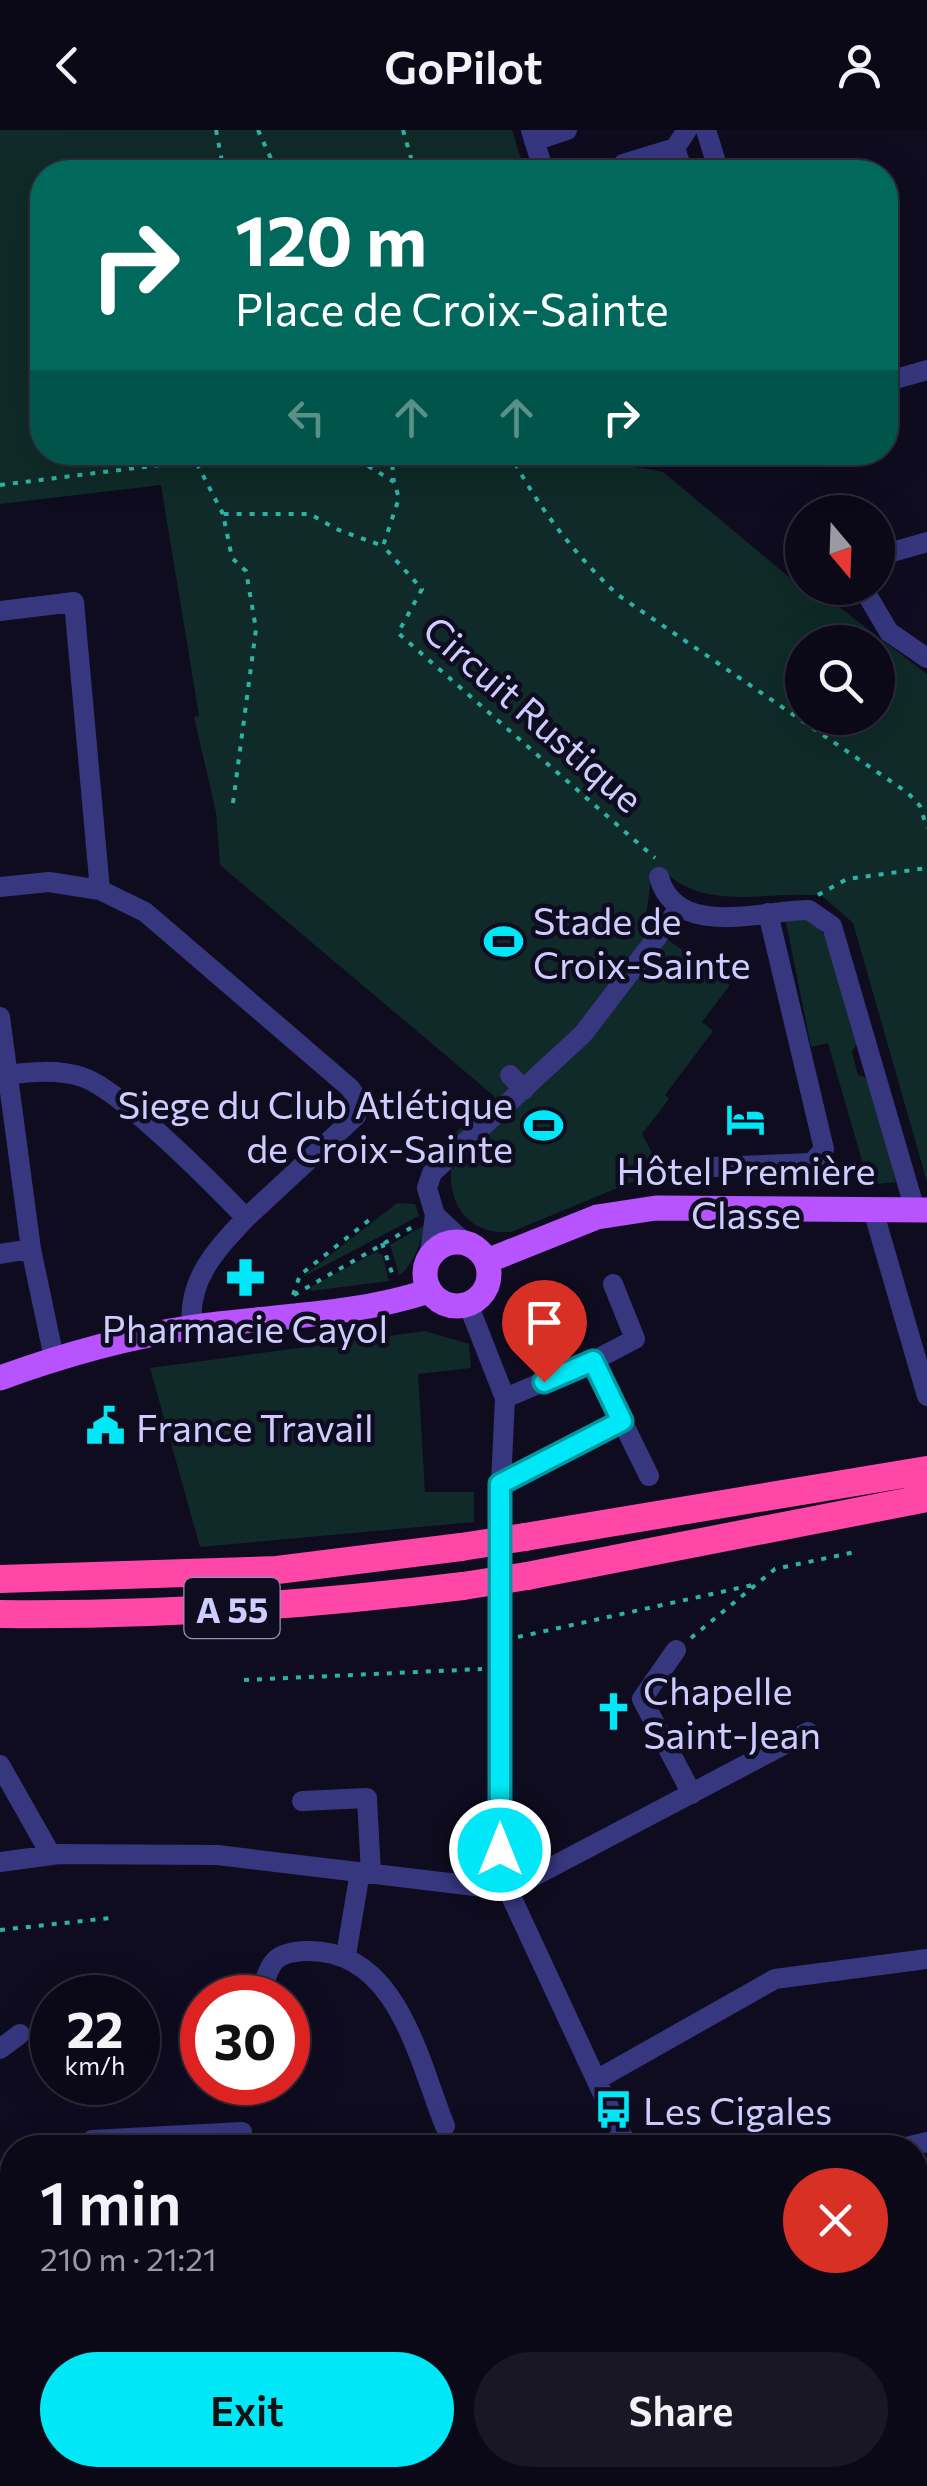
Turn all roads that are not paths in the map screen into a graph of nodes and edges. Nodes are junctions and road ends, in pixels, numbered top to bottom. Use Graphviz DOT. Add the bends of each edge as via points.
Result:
graph roads {
  1 [pos="567,130"];
  2 [pos="706,130"];
  3 [pos="532,135"];
  4 [pos="681,139"];
  5 [pos="540,160"];
  6 [pos="632,160"];
  7 [pos="715,160"];
  8 [pos="927,370"];
  9 [pos="898,378"];
  10 [pos="927,542"];
  11 [pos="895,551"];
  12 [pos="873,605"];
  13 [pos="0,611"];
  14 [pos="927,658"];
  15 [pos="659,878"];
  16 [pos="0,887"];
  17 [pos="100,890"];
  18 [pos="680,907"];
  19 [pos="768,912"];
  20 [pos="0,1022"];
  21 [pos="5,1075"];
  22 [pos="710,1167"];
  23 [pos="873,1210"];
  24 [pos="921,1210"];
  25 [pos="246,1218"];
  26 [pos="429,1218"];
  27 [pos="465,1243"];
  28 [pos="31,1248"];
  29 [pos="0,1254"];
  30 [pos="429,1258"];
  31 [pos="487,1261"];
  32 [pos="613,1284"];
  33 [pos="429,1291"];
  34 [pos="468,1304"];
  35 [pos="192,1327"];
  36 [pos="54,1358"];
  37 [pos="593,1361"];
  38 [pos="0,1378"];
  39 [pos="927,1396"];
  40 [pos="505,1398"];
  41 [pos="622,1421"];
  42 [pos="927,1470"];
  43 [pos="649,1476"];
  44 [pos="500,1484"];
  45 [pos="927,1498"];
  46 [pos="0,1579"];
  47 [pos="0,1614"];
  48 [pos="676,1650"];
  49 [pos="808,1732"];
  50 [pos="0,1765"];
  51 [pos="692,1794"];
  52 [pos="302,1801"];
  53 [pos="50,1855"];
  54 [pos="0,1862"];
  55 [pos="365,1873"];
  56 [pos="508,1890"];
  57 [pos="346,1956"];
  58 [pos="927,1959"];
  59 [pos="266,1975"];
  60 [pos="20,2034"];
  61 [pos="0,2050"];
  62 [pos="598,2079"];
  63 [pos="446,2126"];
  64 [pos="242,2132"];
  65 [pos="186,2135"];
  66 [pos="622,2135"];
  1 -- 3 [label="street"];
  2 -- 7 [label="street"];
  3 -- 5 [label="street"];
  4 -- 6 [label="street"];
  8 -- 9 [label="street"];
  10 -- 11 [label="street"];
  12 -- 14 [label="street" via="889,632"];
  13 -- 17 [label="street" via="74,602"];
  15 -- 18 [label="street" via="666,897"];
  16 -- 17 [label="street" via="49,882"];
  17 -- 25 [label="street" via="145,912 359,1101 356,1116"];
  18 -- 19 [label="street" via="705,916"];
  18 -- 26 [label="street" via="583,1034 517,1083 432,1174"];
  19 -- 22 [label="street" via="824,1149 812,1163"];
  19 -- 24 [label="street" via="809,910 832,926"];
  20 -- 21 [label="street"];
  21 -- 25 [label="street" via="43,1071 100,1085"];
  21 -- 28 [label="street"];
  23 -- 24 [label="main road"];
  23 -- 31 [label="main road" via="656,1208 598,1217"];
  23 -- 39 [label="street"];
  25 -- 35 [label="street" via="214,1252 193,1289"];
  26 -- 27 [label="street"];
  26 -- 30 [label="street"];
  27 -- 30 [label="main road" via="449,1242"];
  27 -- 31 [label="main road"];
  28 -- 29 [label="street"];
  28 -- 36 [label="street"];
  30 -- 33 [label="main road"];
  31 -- 34 [label="main road" via="484,1292"];
  32 -- 37 [label="street" via="635,1339"];
  33 -- 34 [label="main road" via="446,1304"];
  33 -- 35 [label="main road" via="379,1305"];
  34 -- 40 [label="street"];
  35 -- 36 [label="main road"];
  36 -- 38 [label="main road"];
  37 -- 40 [label="street"];
  37 -- 41 [label="street"];
  40 -- 44 [label="street"];
  41 -- 43 [label="street"];
  41 -- 44 [label="street"];
  42 -- 46 [label="highway, A 55, bridge" via="525,1538 278,1570"];
  44 -- 56 [label="street" via="500,1850"];
  45 -- 47 [label="highway, A 55, bridge" via="463,1586 98,1616"];
  48 -- 51 [label="street" via="642,1699"];
  49 -- 51 [label="street"];
  50 -- 53 [label="street"];
  51 -- 56 [label="street"];
  52 -- 55 [label="street" via="367,1798"];
  53 -- 54 [label="street"];
  53 -- 55 [label="street" via="217,1855"];
  55 -- 56 [label="street"];
  55 -- 57 [label="street"];
  56 -- 62 [label="street"];
  57 -- 59 [label="street" via="279,1954"];
  57 -- 63 [label="street" via="391,1994"];
  58 -- 62 [label="street" via="775,1980"];
  60 -- 61 [label="street"];
  62 -- 66 [label="street"];
  64 -- 65 [label="street"];
}
